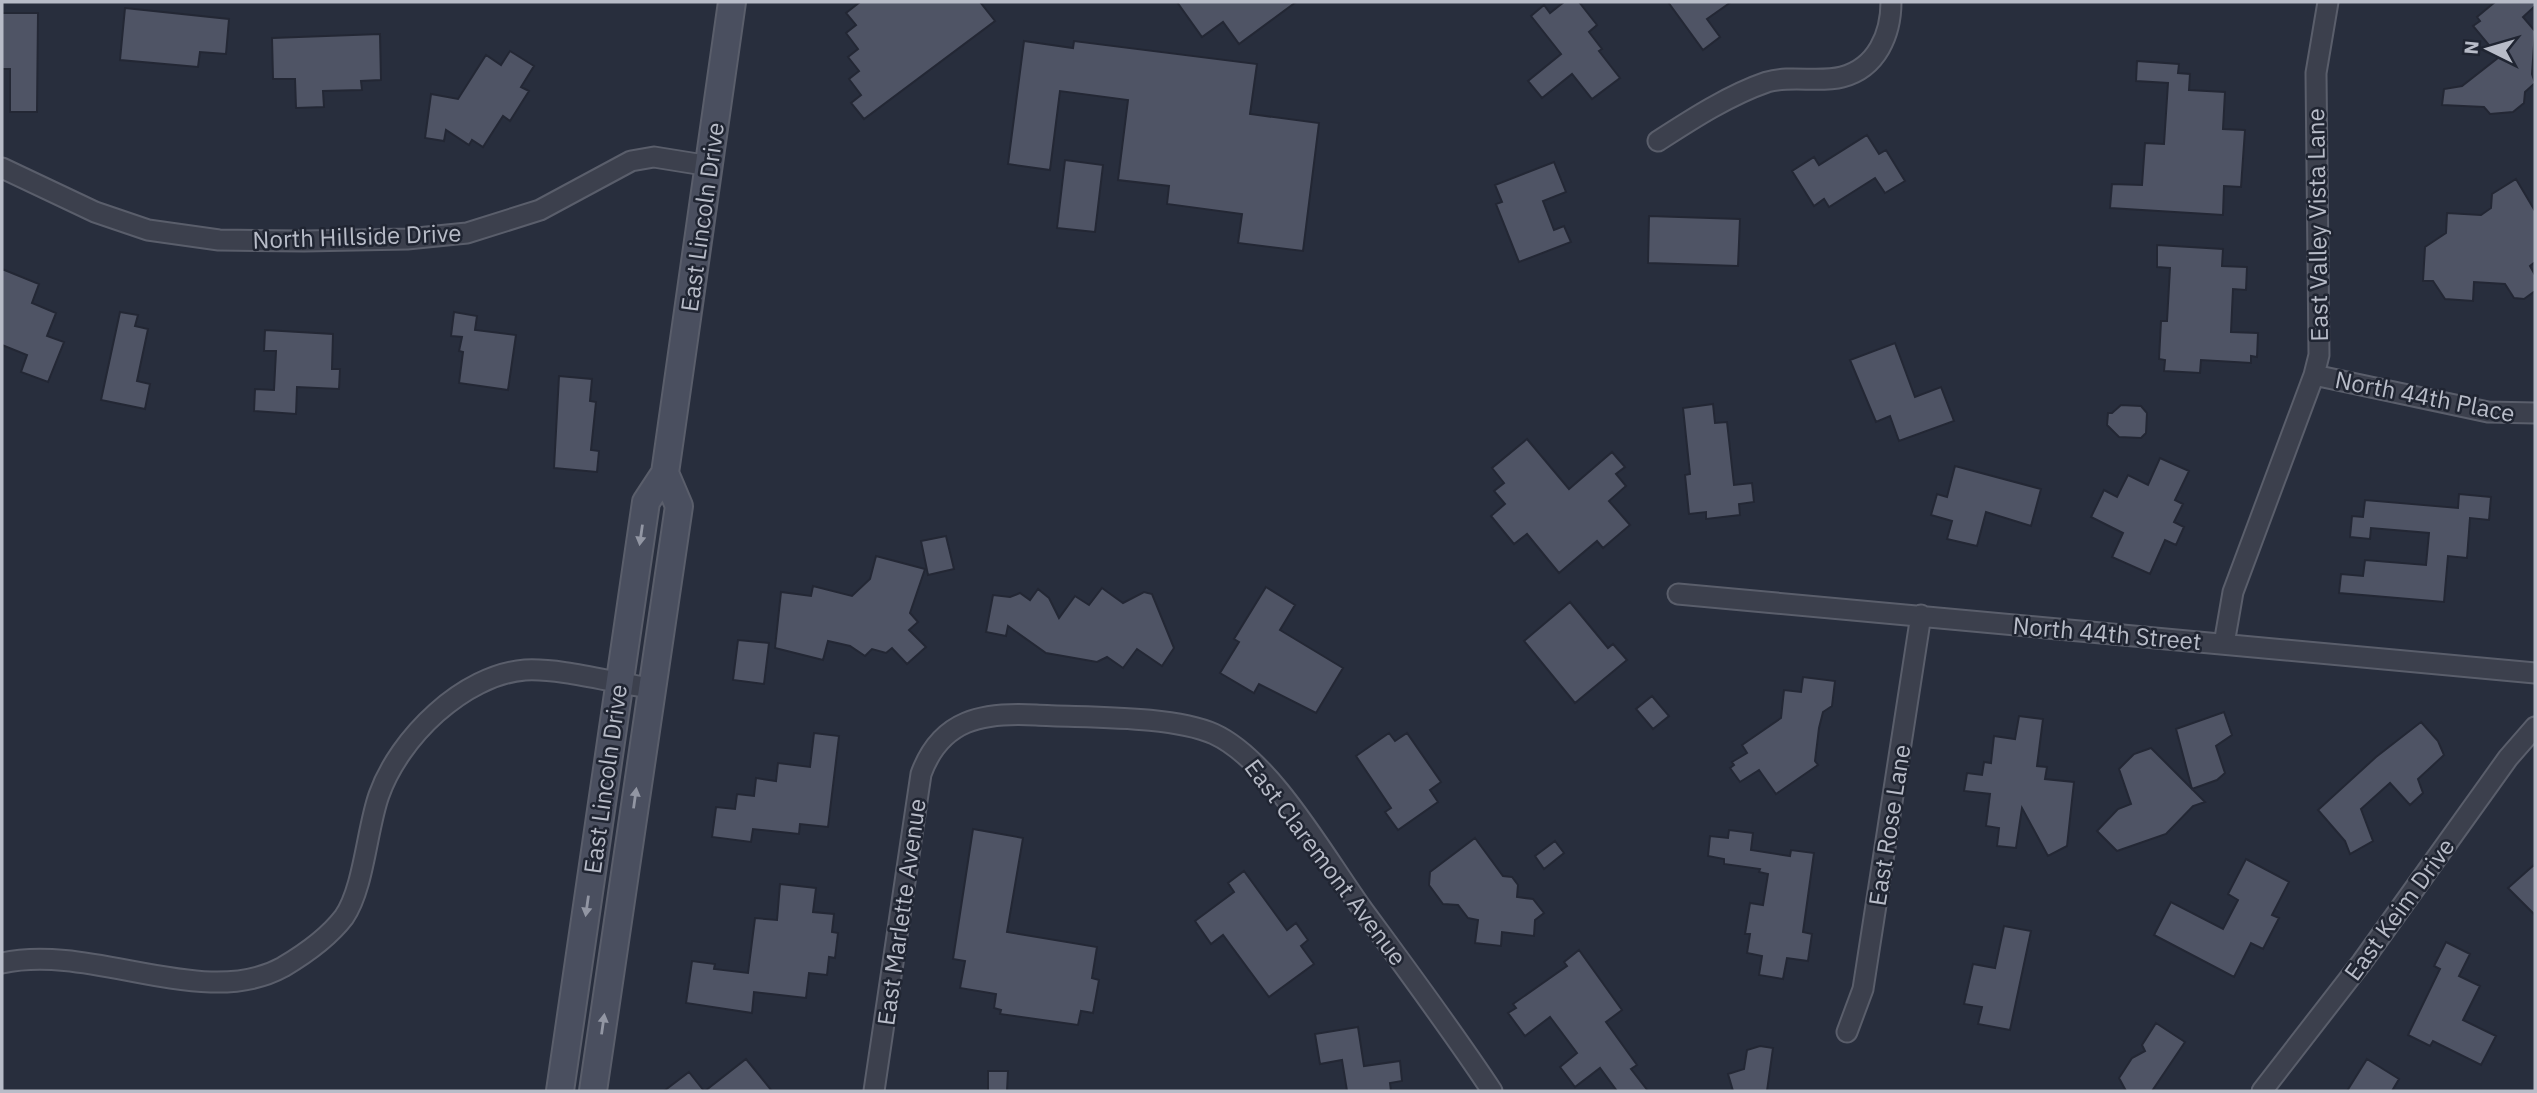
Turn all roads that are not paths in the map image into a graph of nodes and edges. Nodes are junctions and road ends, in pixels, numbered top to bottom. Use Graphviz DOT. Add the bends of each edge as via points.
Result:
graph roads {
  1 [pos="732,2"];
  2 [pos="1891,2"];
  3 [pos="2329,2"];
  4 [pos="1658,141"];
  5 [pos="710,166"];
  6 [pos="2,168"];
  7 [pos="2314,375"];
  8 [pos="2535,413"];
  9 [pos="665,473"];
  10 [pos="1678,593"];
  11 [pos="1921,615"];
  12 [pos="2224,644"];
  13 [pos="2535,673"];
  14 [pos="619,684"];
  15 [pos="651,688"];
  16 [pos="2535,727"];
  17 [pos="943,739"];
  18 [pos="2,963"];
  19 [pos="1847,1032"];
  20 [pos="561,1091"];
  21 [pos="593,1091"];
  22 [pos="874,1091"];
  23 [pos="1492,1091"];
  24 [pos="2262,1091"];
  1 -- 5 [label="main road, East Lincoln Drive"];
  2 -- 4 [label="street" via="1882,46 1866,64 1843,77 1769,81"];
  3 -- 7 [label="street, East Valley Vista Lane" via="2316,73 2320,332"];
  5 -- 6 [label="street, North Hillside Drive" via="654,157 631,161 540,210 467,233 304,242 219,240 148,230 95,212"];
  5 -- 9 [label="main road, East Lincoln Drive"];
  7 -- 8 [label="street, North 44th Place" via="2488,412"];
  7 -- 12 [label="street, East Valley Vista Lane" via="2233,592"];
  9 -- 14 [label="main road, East Lincoln Drive, one-way" via="646,502"];
  9 -- 15 [label="main road, East Lincoln Drive" via="680,506"];
  10 -- 11 [label="street, North 44th Street"];
  11 -- 12 [label="street, North 44th Street"];
  11 -- 19 [label="street, East Rose Lane" via="1863,989"];
  12 -- 13 [label="street, North 44th Street"];
  14 -- 15 [label="street"];
  14 -- 18 [label="street" via="527,670 499,674 452,699 424,725 379,794 365,858 345,916 314,947 280,968 212,984 63,958 27,957"];
  14 -- 20 [label="main road, East Lincoln Drive, one-way"];
  21 -- 15 [label="main road, East Lincoln Drive, one-way"];
  16 -- 24 [label="street, East Keim Drive"];
  17 -- 22 [label="street, East Marlette Avenue" via="928,755 921,774"];
  17 -- 23 [label="street, East Claremont Avenue" via="976,717 1018,714 1173,724 1213,734 1246,754 1453,1031"];
}
